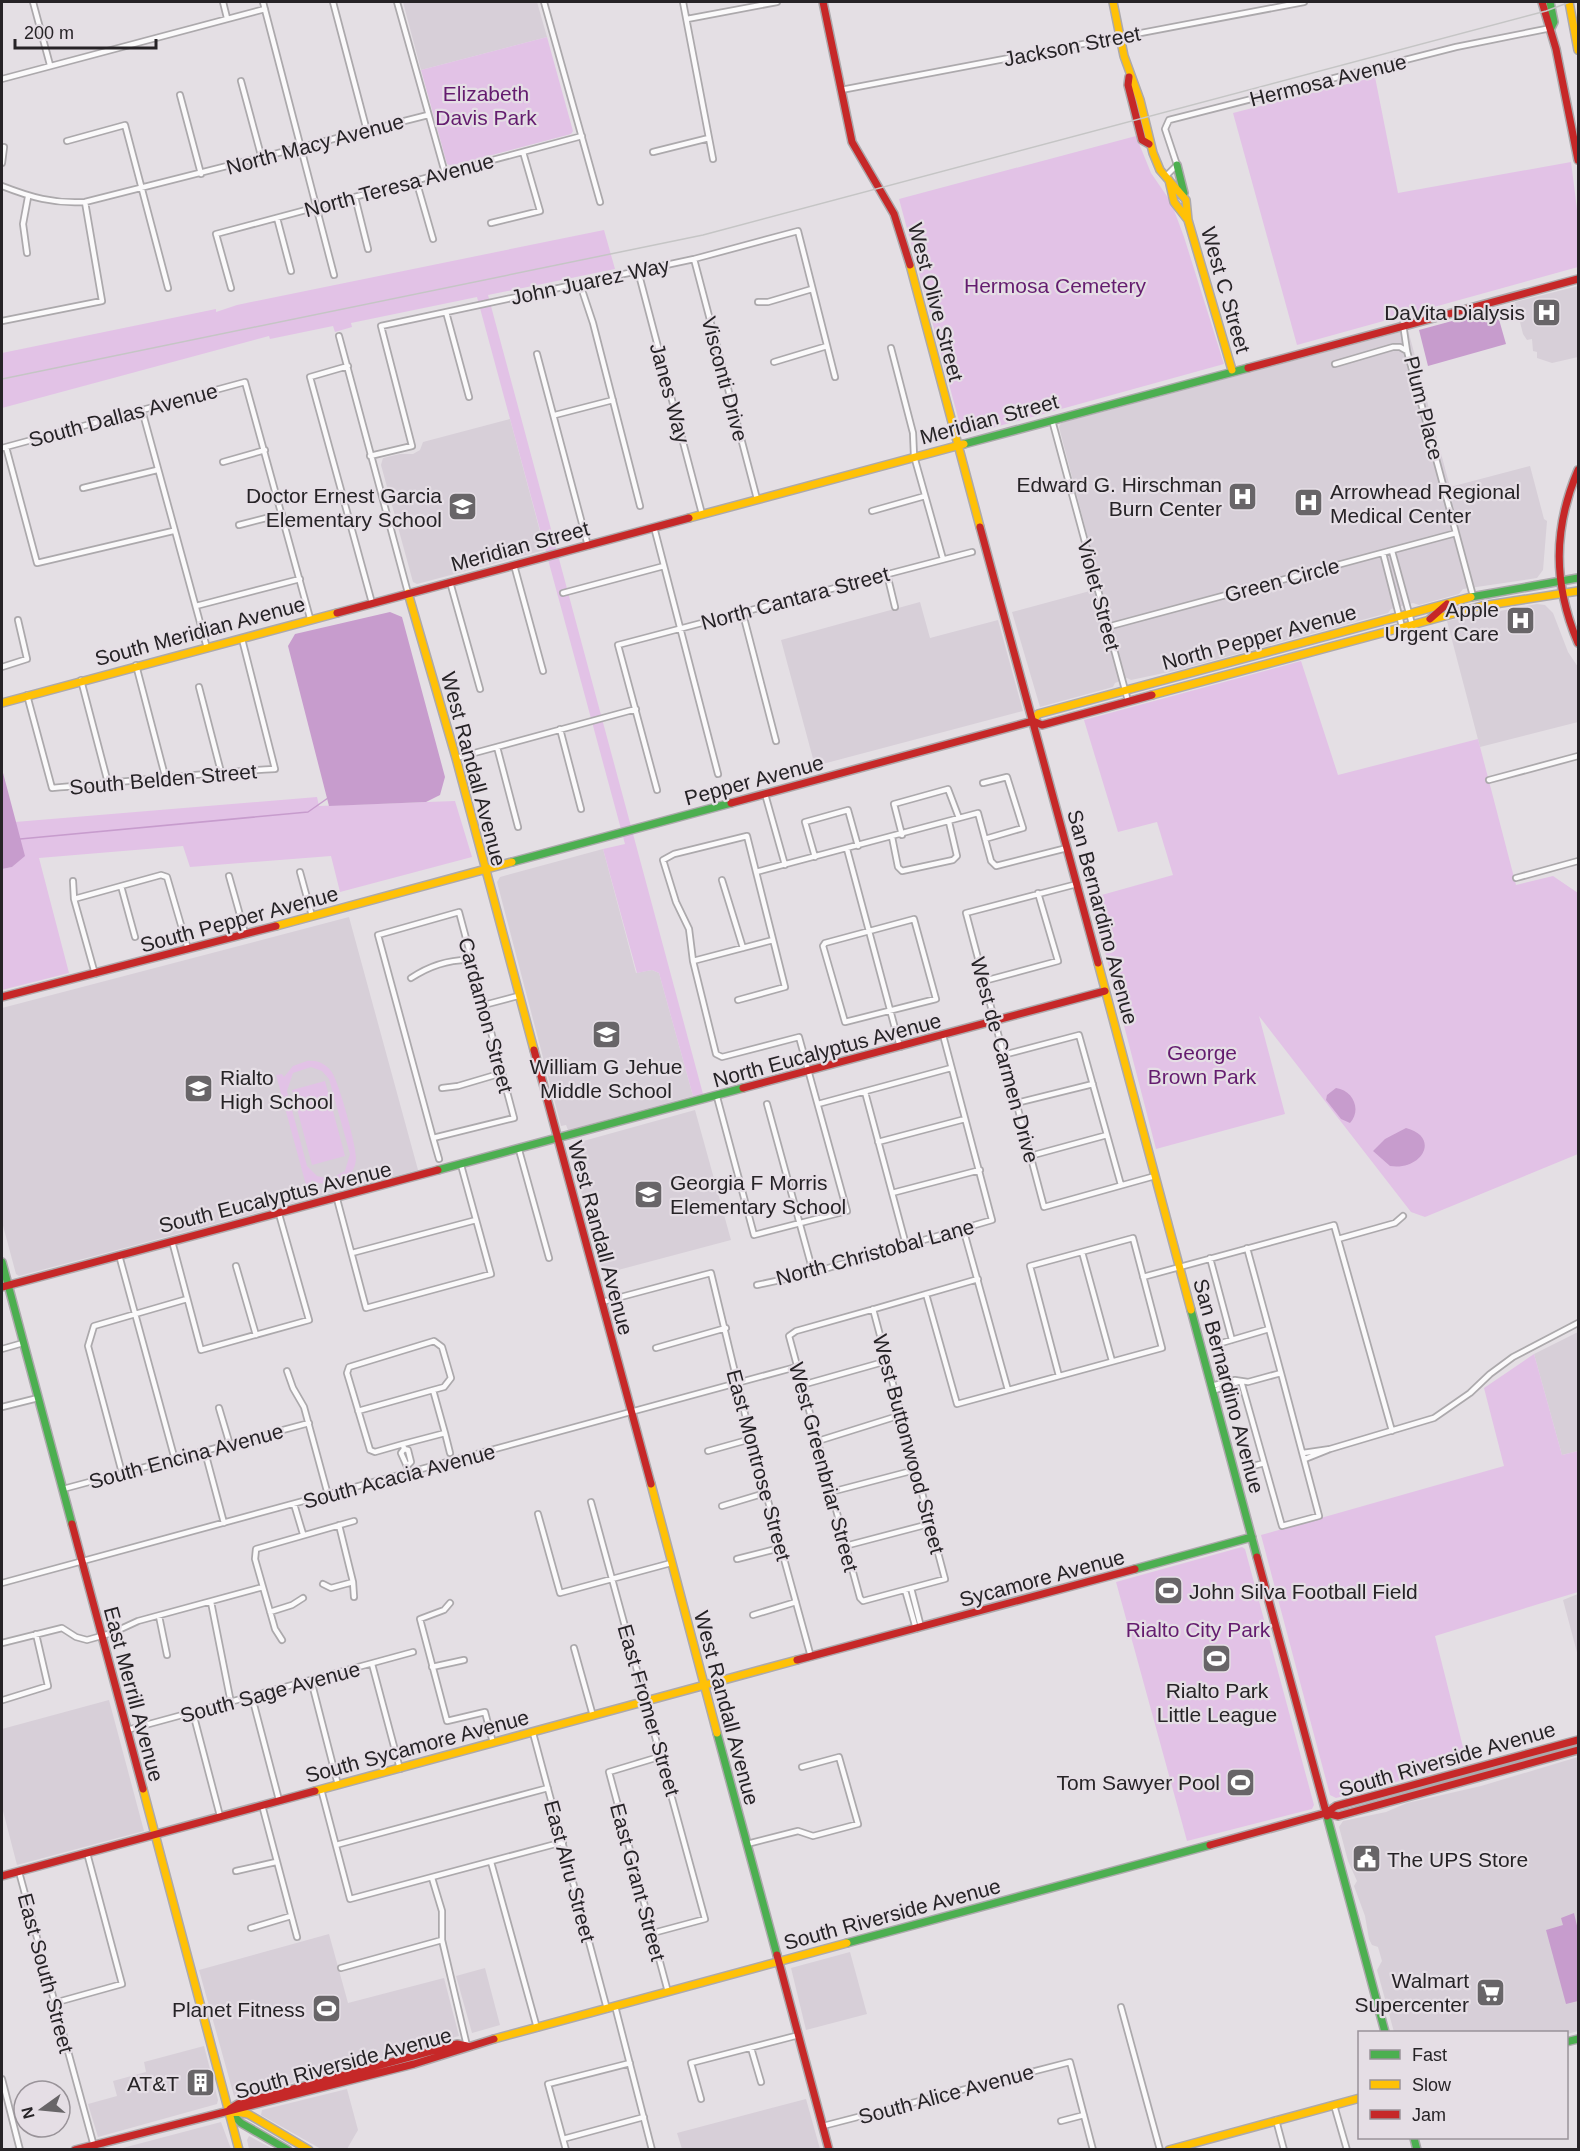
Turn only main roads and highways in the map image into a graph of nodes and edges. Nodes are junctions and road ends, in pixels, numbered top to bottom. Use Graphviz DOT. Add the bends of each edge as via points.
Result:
graph roads {
  1 [pos="824,2"];
  2 [pos="1113,2"];
  3 [pos="1542,2"];
  4 [pos="1550,2"];
  5 [pos="1569,2"];
  6 [pos="1551,28"];
  7 [pos="1578,50"];
  8 [pos="1578,159"];
  9 [pos="1177,165"];
  10 [pos="1167,178"];
  11 [pos="1184,195"];
  12 [pos="1188,220"];
  13 [pos="1578,279"];
  14 [pos="1232,370"];
  15 [pos="958,444"];
  16 [pos="1578,470"];
  17 [pos="1578,578"];
  18 [pos="1559,581"];
  19 [pos="1578,591"];
  20 [pos="408,593"];
  21 [pos="1561,593"];
  22 [pos="1448,603"];
  23 [pos="1430,620"];
  24 [pos="1578,643"];
  25 [pos="1125,690"];
  26 [pos="1128,701"];
  27 [pos="2,703"];
  28 [pos="1033,721"];
  29 [pos="484,870"];
  30 [pos="1106,991"];
  31 [pos="2,997"];
  32 [pos="557,1139"];
  33 [pos="2,1262"];
  34 [pos="5,1286"];
  35 [pos="1252,1537"];
  36 [pos="841,1649"];
  37 [pos="704,1687"];
  38 [pos="1578,1740"];
  39 [pos="1578,1750"];
  40 [pos="1326,1814"];
  41 [pos="155,1834"];
  42 [pos="2,1876"];
  43 [pos="779,1961"];
  44 [pos="1385,2031"];
  45 [pos="467,2046"];
  46 [pos="1358,2098"];
  47 [pos="257,2106"];
  48 [pos="228,2110"];
  49 [pos="262,2123"];
  50 [pos="94,2147"];
  51 [pos="75,2150"];
  52 [pos="239,2150"];
  53 [pos="288,2150"];
  54 [pos="309,2150"];
  55 [pos="829,2150"];
  56 [pos="1169,2150"];
  1 -- 15 [label="main road, West Olive Street" via="855,149 898,224"];
  2 -- 10 [label="main road, West C Street" via="1149,144 1157,166"];
  3 -- 6 [label="main road" via="1546,23"];
  4 -- 6 [label="main road" via="1554,22"];
  5 -- 7 [label="main road"];
  6 -- 8 [label="main road"];
  9 -- 11 [label="main road"];
  10 -- 11 [label="main road, West C Street"];
  10 -- 12 [label="main road, West C Street" via="1168,188"];
  11 -- 12 [label="main road, West C Street"];
  12 -- 14 [label="main road, West C Street"];
  13 -- 14 [label="main road, Meridian Street"];
  14 -- 15 [label="main road, Meridian Street"];
  15 -- 20 [label="main road, Meridian Street"];
  15 -- 28 [label="main road, San Bernardino Avenue"];
  16 -- 18 [label="main road" via="1560,523"];
  17 -- 18 [label="main road, North Pepper Avenue"];
  18 -- 21 [label="main road"];
  18 -- 22 [label="main road, North Pepper Avenue"];
  19 -- 21 [label="main road, North Pepper Avenue"];
  20 -- 27 [label="main road, South Meridian Avenue"];
  20 -- 29 [label="main road, West Randall Avenue"];
  21 -- 23 [label="main road, North Pepper Avenue" via="1490,604"];
  21 -- 24 [label="main road"];
  22 -- 23 [label="main road"];
  22 -- 25 [label="main road, North Pepper Avenue"];
  23 -- 26 [label="main road, North Pepper Avenue"];
  25 -- 28 [label="main road, Pepper Avenue" via="1038,714"];
  26 -- 28 [label="main road, Pepper Avenue" via="1042,724"];
  28 -- 29 [label="main road, Pepper Avenue"];
  28 -- 30 [label="main road, San Bernardino Avenue"];
  29 -- 31 [label="main road, South Pepper Avenue"];
  29 -- 32 [label="main road, West Randall Avenue"];
  30 -- 32 [label="main road, North Eucalyptus Avenue"];
  30 -- 35 [label="main road, San Bernardino Avenue"];
  32 -- 34 [label="main road, South Eucalyptus Avenue"];
  32 -- 37 [label="main road, West Randall Avenue"];
  33 -- 34 [label="main road, East Merrill Avenue"];
  34 -- 41 [label="main road, East Merrill Avenue"];
  35 -- 36 [label="main road, Sycamore Avenue"];
  35 -- 40 [label="main road, San Bernardino Avenue"];
  36 -- 37 [label="main road, South Sycamore Avenue"];
  37 -- 41 [label="main road, South Sycamore Avenue"];
  37 -- 43 [label="main road, West Randall Avenue"];
  38 -- 40 [label="main road, South Riverside Avenue" via="1335,1806"];
  39 -- 40 [label="main road, South Riverside Avenue" via="1338,1816"];
  40 -- 43 [label="main road, South Riverside Avenue"];
  40 -- 44 [label="main road, San Bernardino Avenue"];
  41 -- 42 [label="main road, South Sycamore Avenue"];
  41 -- 48 [label="main road, East Merrill Avenue"];
  43 -- 45 [label="main road, South Riverside Avenue"];
  43 -- 55 [label="main road, West Randall Avenue"];
  45 -- 47 [label="main road, South Riverside Avenue" via="461,2051"];
  45 -- 48 [label="main road, South Riverside Avenue" via="457,2044 325,2078"];
  46 -- 56 [label="main road"];
  47 -- 48 [label="main road, South Riverside Avenue"];
  47 -- 49 [label="main road"];
  48 -- 49 [label="main road" via="248,2114"];
  48 -- 50 [label="main road, South Riverside Avenue"];
  48 -- 52 [label="main road, East Merrill Avenue"];
  48 -- 53 [label="main road" via="241,2123"];
  49 -- 54 [label="main road"];
  50 -- 51 [label="main road, South Riverside Avenue"];
}
